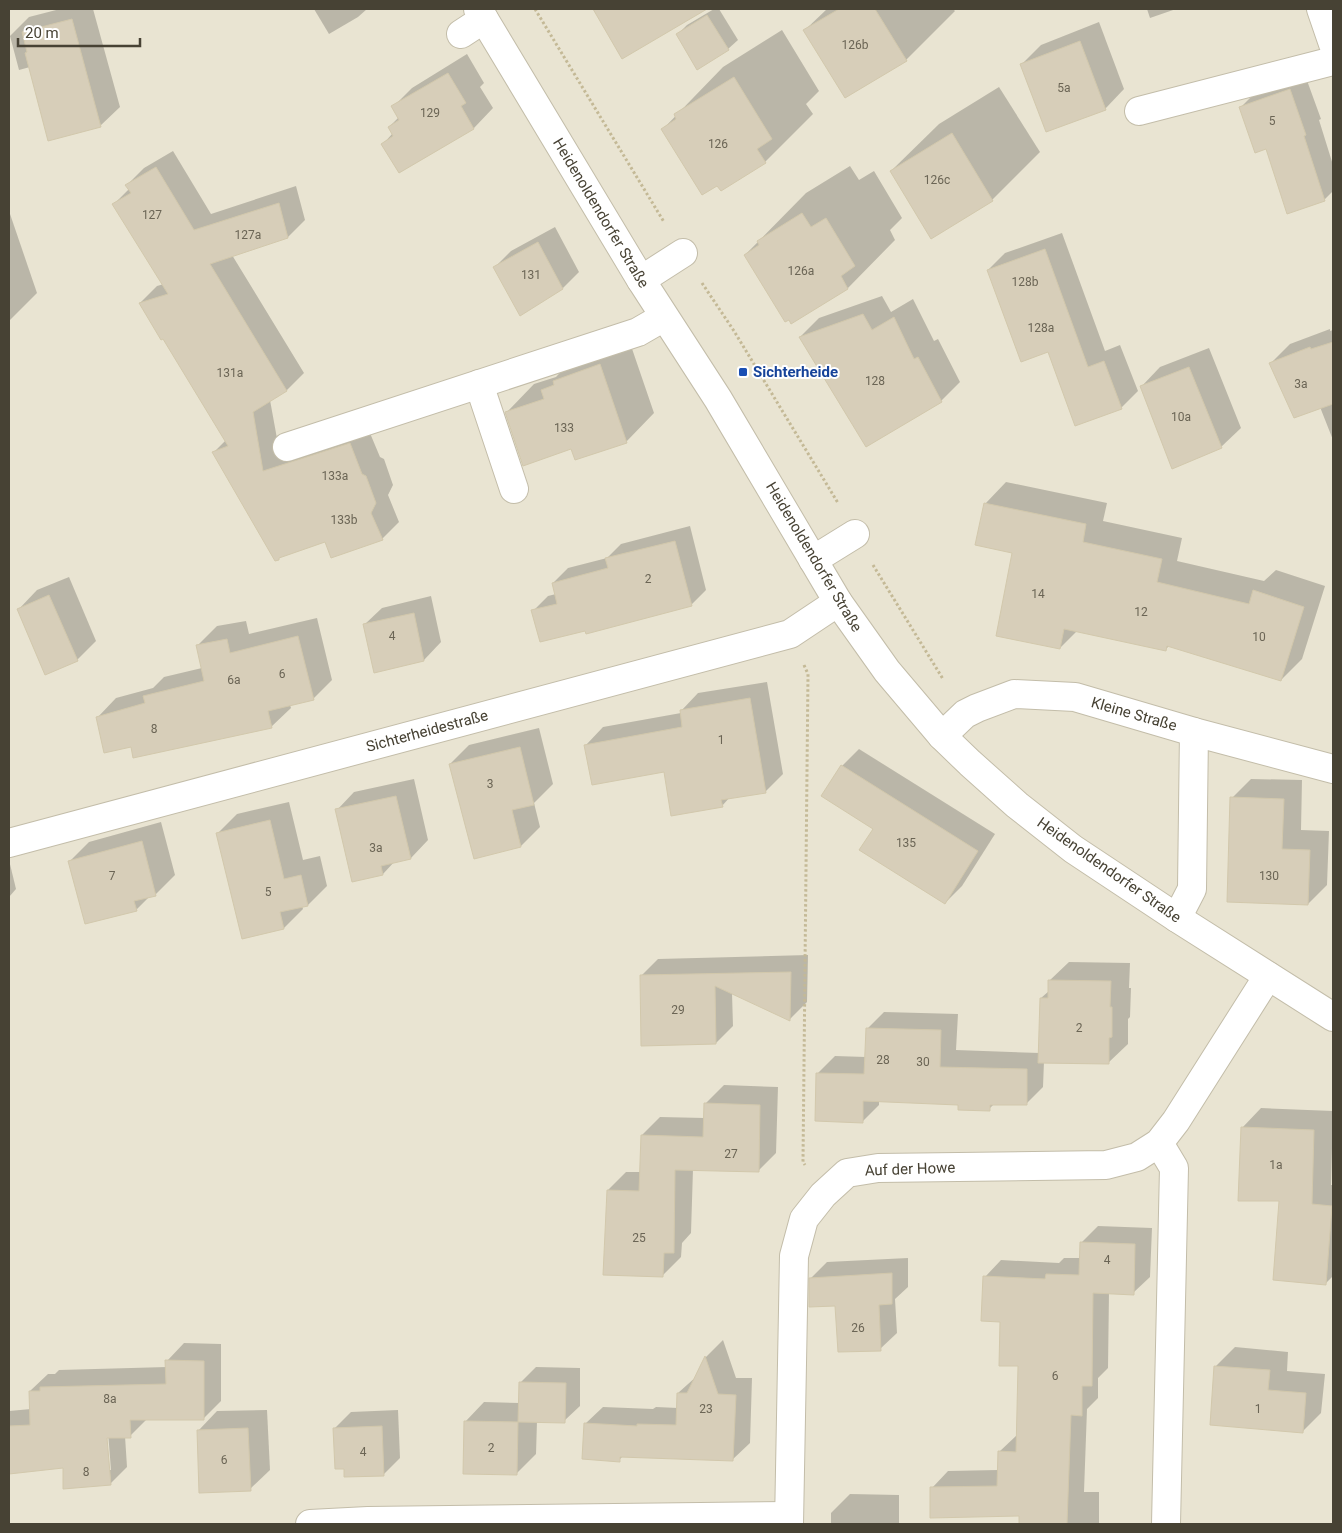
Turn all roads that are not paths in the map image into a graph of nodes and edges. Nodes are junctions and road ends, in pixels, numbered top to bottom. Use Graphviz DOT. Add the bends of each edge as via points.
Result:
graph roads {
  1 [pos="1321,9"];
  2 [pos="481,14"];
  3 [pos="460,34"];
  4 [pos="1333,44"];
  5 [pos="1333,61"];
  6 [pos="1139,111"];
  7 [pos="683,253"];
  8 [pos="641,280"];
  9 [pos="664,317"];
  10 [pos="480,384"];
  11 [pos="287,447"];
  12 [pos="514,489"];
  13 [pos="855,534"];
  14 [pos="813,560"];
  15 [pos="838,602"];
  16 [pos="1194,732"];
  17 [pos="942,736"];
  18 [pos="1333,769"];
  19 [pos="9,844"];
  20 [pos="1177,918"];
  21 [pos="1268,976"];
  22 [pos="1333,1017"];
  23 [pos="1159,1143"];
  24 [pos="789,1520"];
  25 [pos="368,1522"];
  26 [pos="310,1524"];
  27 [pos="1166,1524"];
  1 -- 4 [label="street"];
  2 -- 3 [label="street"];
  2 -- 8 [label="street, Heidenoldendorfer Straße"];
  5 -- 6 [label="street"];
  7 -- 8 [label="street"];
  8 -- 9 [label="street, Heidenoldendorfer Straße"];
  9 -- 10 [label="street" via="638,332"];
  9 -- 14 [label="street, Heidenoldendorfer Straße" via="718,399"];
  10 -- 11 [label="street"];
  10 -- 12 [label="street"];
  13 -- 14 [label="street"];
  14 -- 15 [label="street, Heidenoldendorfer Straße"];
  15 -- 17 [label="street, Heidenoldendorfer Straße" via="887,671"];
  15 -- 19 [label="street, Sichterheidestraße" via="790,634"];
  16 -- 17 [label="street, Kleine Straße" via="1075,697 1014,694 965,714"];
  16 -- 18 [label="street, Kleine Straße"];
  16 -- 20 [label="street" via="1192,889"];
  17 -- 20 [label="street, Heidenoldendorfer Straße" via="1017,806 1066,844"];
  20 -- 21 [label="street, Heidenoldendorfer Straße"];
  21 -- 22 [label="street, Heidenoldendorfer Straße"];
  21 -- 23 [label="street, Auf der Howe"];
  23 -- 24 [label="street, Auf der Howe" via="1137,1157 1106,1165 878,1168 848,1173 823,1195 804,1219 794,1256"];
  23 -- 27 [label="street" via="1174,1168"];
  24 -- 25 [label="street"];
  25 -- 26 [label="street"];
}
